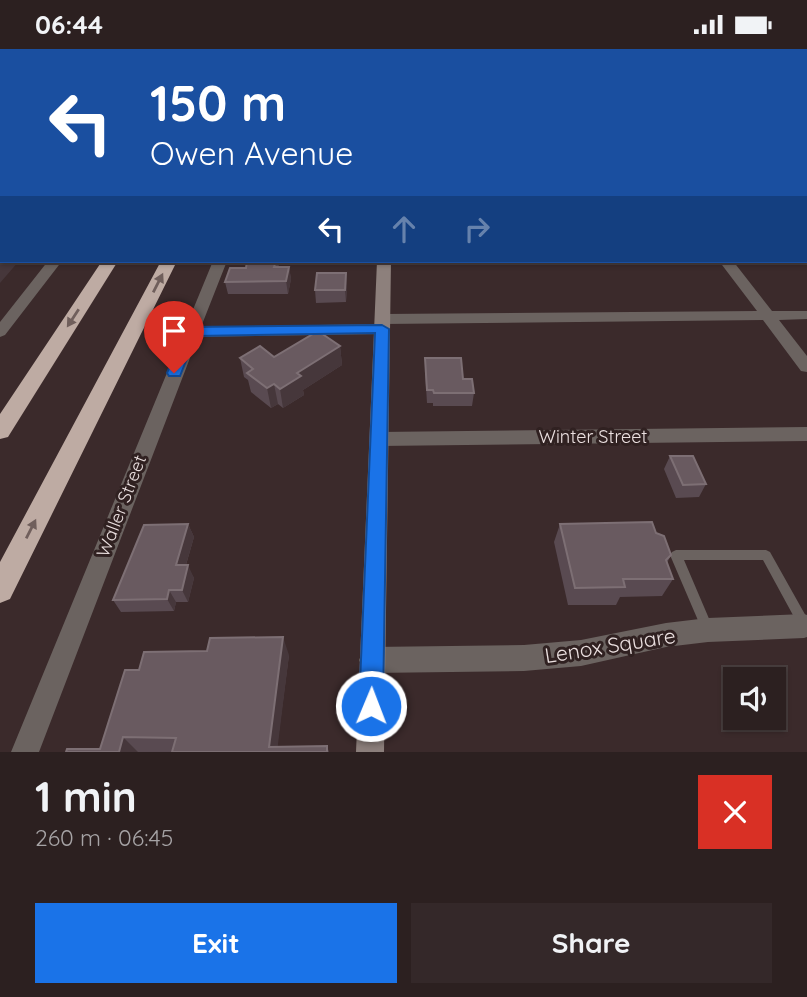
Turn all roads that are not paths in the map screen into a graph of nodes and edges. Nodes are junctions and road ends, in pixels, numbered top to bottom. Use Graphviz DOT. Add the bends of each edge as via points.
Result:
graph roads {
  1 [pos="53,263"];
  2 [pos="109,263"];
  3 [pos="168,263"];
  4 [pos="219,263"];
  5 [pos="384,263"];
  6 [pos="728,263"];
  7 [pos="768,315"];
  8 [pos="807,315"];
  9 [pos="383,324"];
  10 [pos="0,332"];
  11 [pos="191,332"];
  12 [pos="807,367"];
  13 [pos="0,431"];
  14 [pos="807,435"];
  15 [pos="379,439"];
  16 [pos="0,590"];
  17 [pos="804,626"];
  18 [pos="708,630"];
  19 [pos="372,660"];
  20 [pos="25,752"];
  21 [pos="370,752"];
  1 -- 10 [label="street"];
  2 -- 13 [label="highway, one-way"];
  16 -- 3 [label="highway, one-way"];
  4 -- 11 [label="street, Waller Street"];
  5 -- 9 [label="street"];
  6 -- 7 [label="street"];
  7 -- 8 [label="street"];
  7 -- 9 [label="street"];
  7 -- 12 [label="street"];
  9 -- 11 [label="street"];
  9 -- 15 [label="street"];
  11 -- 20 [label="street, Waller Street"];
  14 -- 15 [label="street, Winter Street"];
  15 -- 19 [label="street"];
  17 -- 18 [label="street, Lenox Square"];
  17 -- 18 [label="lane" via="766,555 676,555"];
  18 -- 19 [label="street, Lenox Square" via="569,654"];
  19 -- 21 [label="street"];
}
